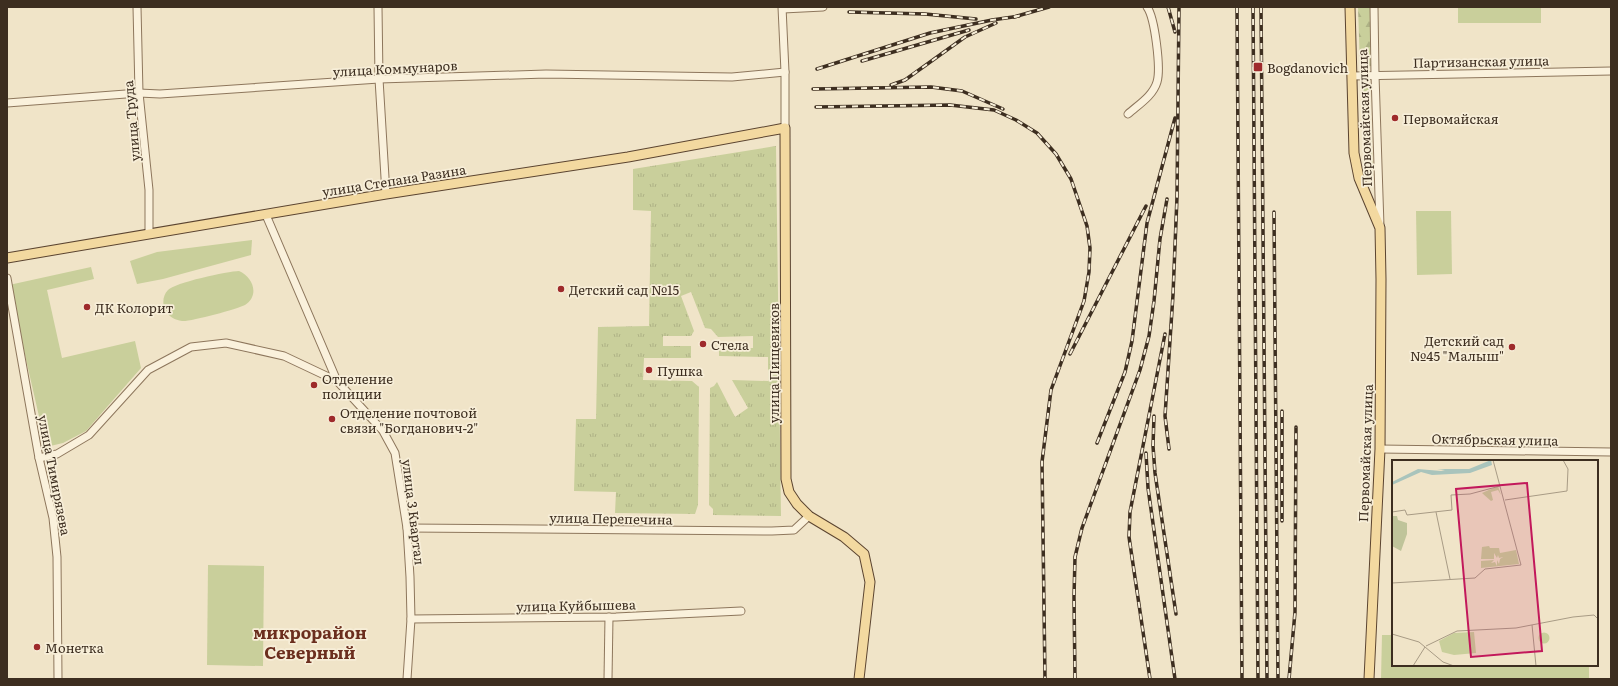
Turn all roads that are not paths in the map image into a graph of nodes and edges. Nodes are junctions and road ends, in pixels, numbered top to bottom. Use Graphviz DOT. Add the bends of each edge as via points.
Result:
graph roads {
  1 [pos="137,7"];
  2 [pos="378,7"];
  3 [pos="823,7"];
  4 [pos="1147,7"];
  5 [pos="1350,7"];
  6 [pos="1374,7"];
  7 [pos="782,8"];
  8 [pos="1611,71"];
  9 [pos="785,72"];
  10 [pos="1374,75"];
  11 [pos="1352,76"];
  12 [pos="379,79"];
  13 [pos="139,93"];
  14 [pos="7,103"];
  15 [pos="1128,114"];
  16 [pos="785,128"];
  17 [pos="386,194"];
  18 [pos="266,215"];
  19 [pos="1380,228"];
  20 [pos="149,233"];
  21 [pos="7,258"];
  22 [pos="7,278"];
  23 [pos="337,382"];
  24 [pos="1380,449"];
  25 [pos="1611,452"];
  26 [pos="39,458"];
  27 [pos="809,516"];
  28 [pos="407,528"];
  29 [pos="741,611"];
  30 [pos="608,617"];
  31 [pos="411,619"];
  32 [pos="58,679"];
  33 [pos="407,679"];
  34 [pos="608,679"];
  35 [pos="860,679"];
  36 [pos="1369,679"];
  1 -- 13 [label="street, улица Труда"];
  2 -- 12 [label="street"];
  3 -- 7 [label="street"];
  4 -- 15 [label="street" via="1154,29 1158,63 1157,82 1150,94"];
  5 -- 11 [label="main road, Первомайская улица"];
  6 -- 10 [label="street, Первомайская улица"];
  7 -- 9 [label="street, улица Пищевиков"];
  8 -- 10 [label="street, Партизанская улица"];
  9 -- 12 [label="street, улица Коммунаров" via="732,76 546,74"];
  9 -- 16 [label="street, улица Пищевиков"];
  10 -- 11 [label="street, Партизанская улица"];
  10 -- 19 [label="street, Первомайская улица"];
  11 -- 19 [label="main road, Первомайская улица" via="1354,153 1359,178"];
  12 -- 13 [label="street, улица Коммунаров"];
  12 -- 17 [label="street"];
  13 -- 14 [label="street, улица Коммунаров"];
  13 -- 20 [label="street, улица Труда" via="149,190"];
  16 -- 17 [label="main road, улица Степана Разина" via="628,157"];
  16 -- 27 [label="main road, улица Пищевиков" via="786,479 789,492"];
  17 -- 18 [label="main road, улица Степана Разина"];
  18 -- 20 [label="main road, улица Степана Разина"];
  18 -- 23 [label="street"];
  19 -- 24 [label="main road, Первомайская улица"];
  20 -- 21 [label="main road, улица Степана Разина"];
  22 -- 26 [label="street, улица Тимирязева"];
  23 -- 26 [label="street" via="284,356 226,343 191,347 148,370 89,434 58,454"];
  23 -- 28 [label="street, улица 3 Квартал" via="383,431 395,453"];
  24 -- 25 [label="street, Октябрьская улица"];
  24 -- 36 [label="main road, Первомайская улица"];
  26 -- 32 [label="street, улица Тимирязева" via="53,518 57,557"];
  27 -- 28 [label="street, улица Перепечина" via="794,530 772,531"];
  27 -- 35 [label="main road, улица Пищевиков" via="844,537 864,554 870,582"];
  28 -- 31 [label="street, улица 3 Квартал"];
  29 -- 30 [label="street, улица Куйбышева"];
  30 -- 31 [label="street, улица Куйбышева"];
  30 -- 34 [label="street"];
  31 -- 33 [label="street, улица 3 Квартал"];
}
